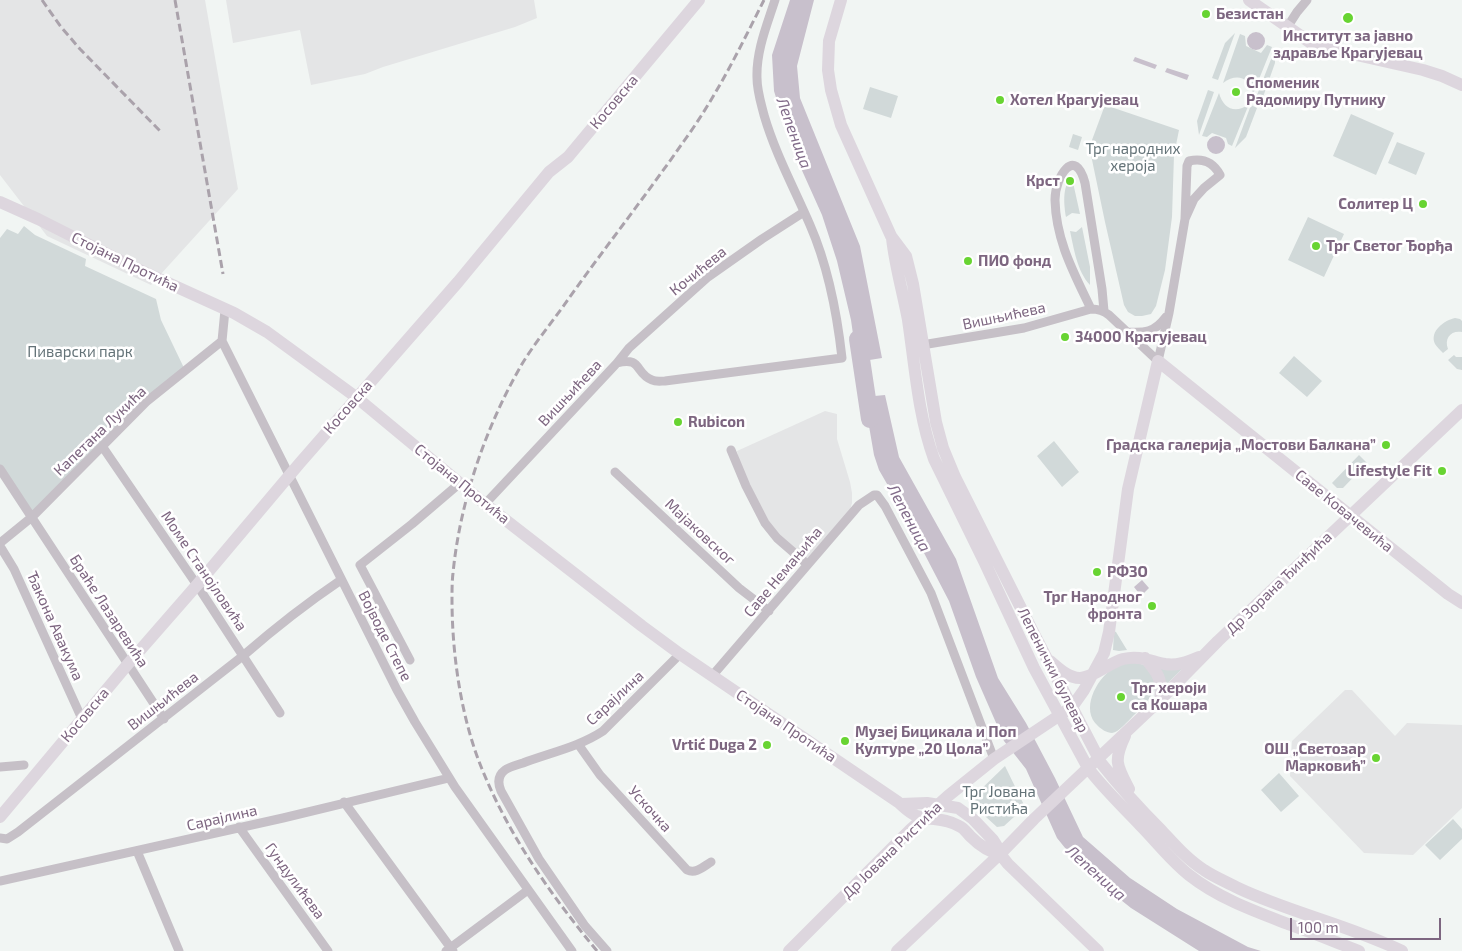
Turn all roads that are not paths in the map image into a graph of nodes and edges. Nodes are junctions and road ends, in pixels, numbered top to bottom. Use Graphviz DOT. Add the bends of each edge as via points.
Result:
graph roads {
  1 [pos="699,0"];
  2 [pos="775,0"];
  3 [pos="841,0"];
  4 [pos="1249,0"];
  5 [pos="1308,0"];
  6 [pos="1288,26"];
  7 [pos="1462,85"];
  8 [pos="0,202"];
  9 [pos="804,212"];
  10 [pos="1185,219"];
  11 [pos="891,236"];
  12 [pos="1091,309"];
  13 [pos="225,310"];
  14 [pos="1104,311"];
  15 [pos="1170,313"];
  16 [pos="1126,332"];
  17 [pos="222,341"];
  18 [pos="922,344"];
  19 [pos="1158,361"];
  20 [pos="617,363"];
  21 [pos="356,398"];
  22 [pos="1462,410"];
  23 [pos="102,446"];
  24 [pos="731,450"];
  25 [pos="0,470"];
  26 [pos="615,472"];
  27 [pos="289,475"];
  28 [pos="460,483"];
  29 [pos="485,504"];
  30 [pos="1349,516"];
  31 [pos="32,518"];
  32 [pos="0,544"];
  33 [pos="807,564"];
  34 [pos="341,580"];
  35 [pos="197,585"];
  36 [pos="1462,603"];
  37 [pos="769,611"];
  38 [pos="680,654"];
  39 [pos="244,655"];
  40 [pos="1203,656"];
  41 [pos="1047,658"];
  42 [pos="1146,658"];
  43 [pos="410,660"];
  44 [pos="128,664"];
  45 [pos="1093,674"];
  46 [pos="712,676"];
  47 [pos="1160,700"];
  48 [pos="1072,707"];
  49 [pos="280,713"];
  50 [pos="1060,716"];
  51 [pos="82,718"];
  52 [pos="164,719"];
  53 [pos="1127,731"];
  54 [pos="578,744"];
  55 [pos="997,758"];
  56 [pos="1099,758"];
  57 [pos="24,766"];
  58 [pos="0,767"];
  59 [pos="1088,768"];
  60 [pos="449,778"];
  61 [pos="963,784"];
  62 [pos="344,802"];
  63 [pos="901,804"];
  64 [pos="939,804"];
  65 [pos="1136,804"];
  66 [pos="958,808"];
  67 [pos="0,817"];
  68 [pos="924,817"];
  69 [pos="239,827"];
  70 [pos="963,828"];
  71 [pos="0,838"];
  72 [pos="137,851"];
  73 [pos="1000,854"];
  74 [pos="711,862"];
  75 [pos="0,881"];
  76 [pos="528,890"];
  77 [pos="795,946"];
  78 [pos="450,950"];
  79 [pos="180,951"];
  80 [pos="328,951"];
  81 [pos="572,951"];
  82 [pos="607,951"];
  83 [pos="788,951"];
  84 [pos="897,951"];
  85 [pos="1098,951"];
  86 [pos="1359,951"];
  87 [pos="1402,951"];
  1 -- 21 [label="main road, Косовска" via="568,158 547,174"];
  2 -- 9 [label="street" via="760,49 757,86 770,131"];
  3 -- 11 [label="main road, Лепенички булевар" via="829,41 831,90 841,124"];
  4 -- 6 [label="main road"];
  5 -- 6 [label="street"];
  6 -- 7 [label="main road" via="1321,47 1424,70"];
  8 -- 13 [label="main road, Стојана Протића"];
  9 -- 20 [label="street, Кочићева" via="708,277 629,348"];
  9 -- 20 [label="street, Вишњићева" via="826,272 842,358 665,382 647,377 630,361"];
  10 -- 10 [label="street" via="1194,199 1220,175 1210,163 1197,159 1189,161 1186,166"];
  10 -- 15 [label="street"];
  11 -- 18 [label="main road, Лепенички булевар" via="906,256"];
  11 -- 50 [label="main road, Лепенички булевар" via="923,419 932,453"];
  12 -- 14 [label="street"];
  12 -- 14 [label="street" via="1067,260 1056,214 1057,184 1066,168 1071,166 1080,170 1085,184"];
  12 -- 18 [label="street, Вишњићева" via="1024,328"];
  13 -- 17 [label="street"];
  13 -- 21 [label="main road, Стојана Протића" via="266,332"];
  14 -- 16 [label="street"];
  15 -- 16 [label="street" via="1154,329 1143,333"];
  15 -- 19 [label="street"];
  16 -- 19 [label="street"];
  17 -- 23 [label="street, Капетана Лукића" via="146,402"];
  17 -- 27 [label="street, Војводе Степе"];
  18 -- 41 [label="main road, Лепенички булевар" via="936,422 947,458"];
  19 -- 30 [label="main road, Саве Ковачевића"];
  19 -- 45 [label="main road" via="1128,489 1109,632 1104,653"];
  20 -- 29 [label="street, Вишњићева"];
  21 -- 27 [label="main road, Косовска"];
  21 -- 28 [label="main road, Стојана Протића"];
  22 -- 30 [label="main road, Др Зорана Ђинђића"];
  23 -- 31 [label="street, Капетана Лукића"];
  23 -- 35 [label="street, Моме Станојловића"];
  24 -- 33 [label="street" via="765,523"];
  25 -- 31 [label="street, Браће Лазаревића"];
  26 -- 37 [label="street, Мајаковског" via="739,588"];
  27 -- 34 [label="street, Војводе Степе"];
  27 -- 35 [label="main road, Косовска"];
  28 -- 29 [label="main road, Стојана Протића"];
  28 -- 43 [label="street" via="360,565"];
  29 -- 38 [label="main road, Стојана Протића"];
  30 -- 36 [label="main road, Саве Ковачевића"];
  30 -- 40 [label="main road, Др Зорана Ђинђића"];
  31 -- 32 [label="street, Капетана Лукића"];
  31 -- 44 [label="street, Браће Лазаревића"];
  32 -- 51 [label="street, Ђакона Авакума"];
  33 -- 37 [label="street, Саве Немањића"];
  33 -- 55 [label="street, Саве Немањића" via="859,505 874,495 879,496 931,592"];
  34 -- 39 [label="street, Вишњићева"];
  34 -- 60 [label="street, Војводе Степе" via="397,690"];
  35 -- 39 [label="street, Моме Станојловића"];
  35 -- 44 [label="main road, Косовска"];
  37 -- 46 [label="street, Саве Немањића"];
  38 -- 46 [label="main road, Стојана Протића"];
  38 -- 54 [label="street, Сарајлина" via="603,731"];
  39 -- 49 [label="street, Моме Станојловића"];
  39 -- 52 [label="street, Вишњићева"];
  40 -- 42 [label="main road" via="1174,664"];
  40 -- 47 [label="main road, Др Зорана Ђинђића"];
  41 -- 45 [label="main road" via="1073,677"];
  41 -- 48 [label="main road, Лепенички булевар"];
  42 -- 45 [label="main road" via="1124,659"];
  42 -- 47 [label="main road" via="1160,679"];
  44 -- 51 [label="main road, Косовска"];
  44 -- 52 [label="street, Браће Лазаревића"];
  45 -- 48 [label="main road"];
  46 -- 63 [label="main road, Стојана Протића"];
  47 -- 53 [label="main road, Др Зорана Ђинђића"];
  48 -- 50 [label="main road"];
  48 -- 56 [label="main road, Лепенички булевар"];
  50 -- 55 [label="main road, Др Јована Ристића"];
  50 -- 59 [label="main road, Лепенички булевар"];
  51 -- 67 [label="main road, Косовска"];
  52 -- 71 [label="street, Вишњићева" via="10,838"];
  53 -- 56 [label="main road, Др Зорана Ђинђића"];
  53 -- 65 [label="main road" via="1119,749 1118,762"];
  54 -- 74 [label="street, Ускочка" via="612,788 686,870 696,872"];
  54 -- 82 [label="street, Сарајлина" via="504,771 498,784 539,859 585,926"];
  55 -- 61 [label="main road, Др Јована Ристића"];
  56 -- 59 [label="main road, Др Зорана Ђинђића"];
  56 -- 65 [label="main road, Лепенички булевар"];
  57 -- 58 [label="street"];
  59 -- 73 [label="main road, Др Зорана Ђинђића"];
  59 -- 86 [label="main road, Лепенички булевар" via="1167,856 1200,883 1266,916"];
  60 -- 62 [label="street, Сарајлина"];
  60 -- 76 [label="street, Војводе Степе"];
  61 -- 64 [label="main road, Др Јована Ристића"];
  61 -- 66 [label="main road"];
  62 -- 69 [label="street, Сарајлина"];
  62 -- 78 [label="street"];
  63 -- 64 [label="main road"];
  63 -- 68 [label="main road, Стојана Протића" via="908,812"];
  64 -- 66 [label="main road"];
  64 -- 68 [label="main road, Др Јована Ристића"];
  65 -- 87 [label="main road, Лепенички булевар" via="1179,849 1214,876 1274,904 1358,932"];
  66 -- 70 [label="main road"];
  66 -- 73 [label="main road" via="993,840"];
  68 -- 70 [label="main road, Стојана Протића" via="946,820"];
  68 -- 77 [label="main road, Др Јована Ристића"];
  69 -- 72 [label="street, Сарајлина"];
  69 -- 80 [label="street, Гундулићева"];
  70 -- 73 [label="main road" via="987,850"];
  72 -- 75 [label="street, Сарајлина"];
  72 -- 79 [label="street"];
  73 -- 84 [label="main road, Др Зорана Ђинђића"];
  73 -- 85 [label="main road"];
  76 -- 78 [label="street"];
  76 -- 81 [label="street, Војводе Степе"];
  77 -- 83 [label="main road, Др Јована Ристића"];
}
